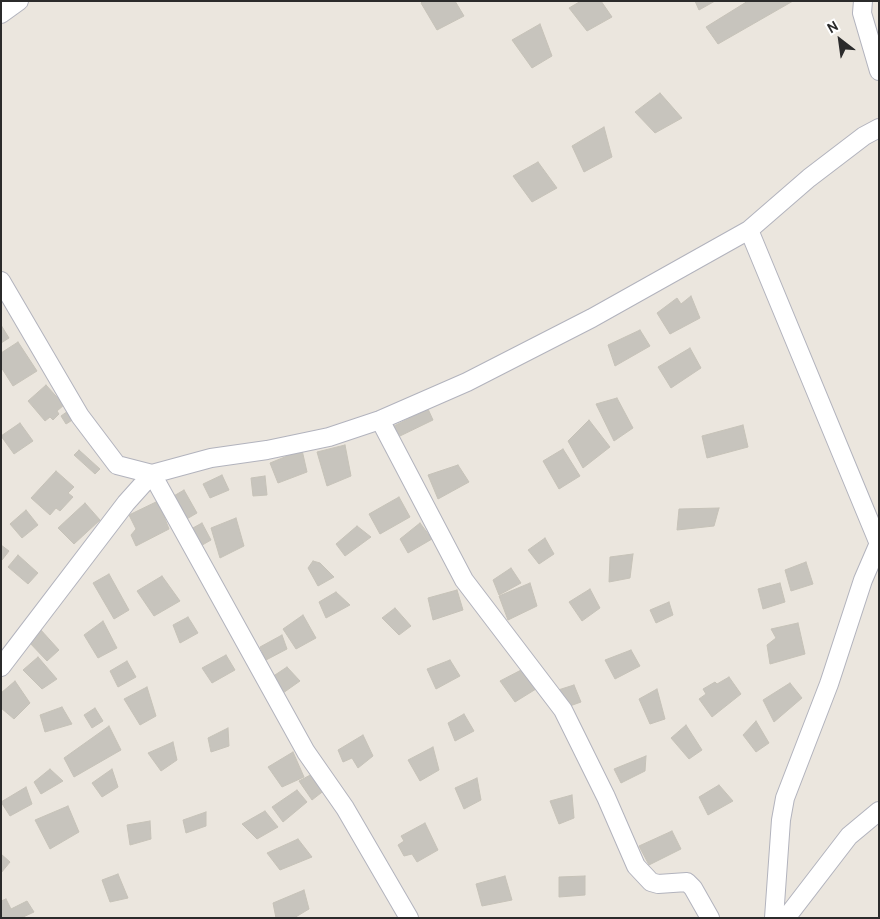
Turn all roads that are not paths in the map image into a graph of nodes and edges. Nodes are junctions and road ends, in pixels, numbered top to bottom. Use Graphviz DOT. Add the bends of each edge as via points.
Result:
graph roads {
  1 [pos="19,1"];
  2 [pos="863,1"];
  3 [pos="1,14"];
  4 [pos="873,28"];
  5 [pos="879,71"];
  6 [pos="879,128"];
  7 [pos="749,230"];
  8 [pos="1,281"];
  9 [pos="380,420"];
  10 [pos="152,474"];
  11 [pos="879,543"];
  12 [pos="1,666"];
  13 [pos="879,811"];
  14 [pos="409,918"];
  15 [pos="710,918"];
  16 [pos="774,918"];
  17 [pos="786,918"];
  1 -- 3 [label="street"];
  2 -- 4 [label="street" via="862,13"];
  4 -- 5 [label="street"];
  6 -- 7 [label="street" via="809,178"];
  7 -- 9 [label="street" via="592,318 468,382"];
  7 -- 11 [label="street"];
  8 -- 10 [label="street" via="80,416 117,465"];
  9 -- 10 [label="street" via="329,437 211,458"];
  9 -- 15 [label="street" via="464,580 563,710 636,866 651,882 687,882"];
  10 -- 12 [label="street" via="126,503"];
  10 -- 14 [label="street" via="306,752 345,808"];
  11 -- 16 [label="street" via="785,798"];
  13 -- 17 [label="street" via="848,836"];
}
